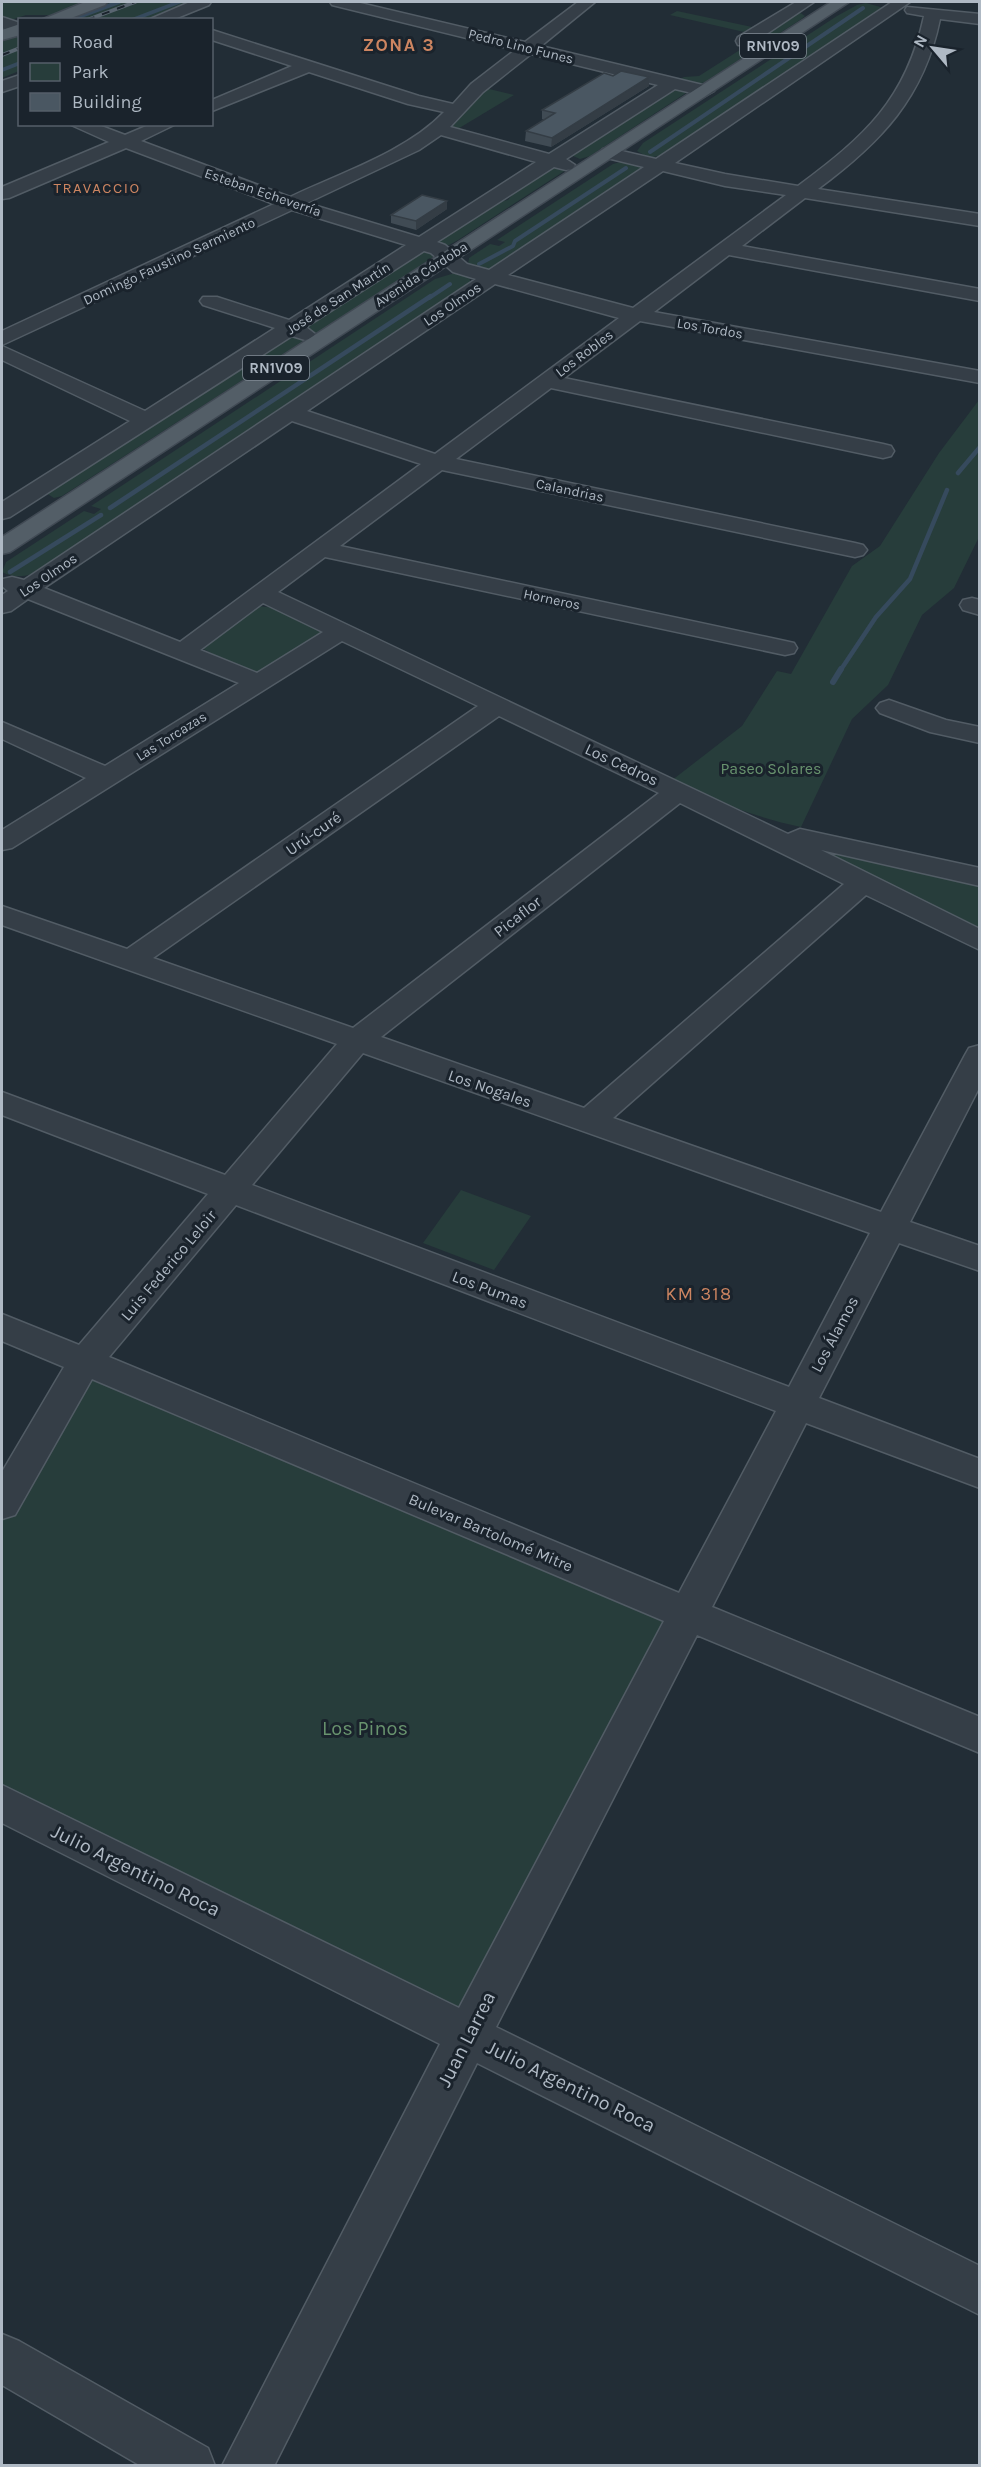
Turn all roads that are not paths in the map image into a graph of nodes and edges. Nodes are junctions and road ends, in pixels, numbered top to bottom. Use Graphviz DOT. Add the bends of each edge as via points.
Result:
graph roads {
  1 [pos="99,2"];
  2 [pos="203,2"];
  3 [pos="222,2"];
  4 [pos="338,2"];
  5 [pos="587,2"];
  6 [pos="841,2"];
  7 [pos="873,2"];
  8 [pos="774,4"];
  9 [pos="898,4"];
  10 [pos="801,5"];
  11 [pos="422,7"];
  12 [pos="822,14"];
  13 [pos="933,14"];
  14 [pos="403,17"];
  15 [pos="55,18"];
  16 [pos="166,18"];
  17 [pos="167,18"];
  18 [pos="980,19"];
  19 [pos="213,35"];
  20 [pos="744,41"];
  21 [pos="529,48"];
  22 [pos="308,66"];
  23 [pos="18,72"];
  24 [pos="2,78"];
  25 [pos="18,82"];
  26 [pos="673,83"];
  27 [pos="705,91"];
  28 [pos="4,94"];
  29 [pos="213,106"];
  30 [pos="458,110"];
  31 [pos="83,126"];
  32 [pos="162,126"];
  33 [pos="438,129"];
  34 [pos="125,142"];
  35 [pos="609,153"];
  36 [pos="552,161"];
  37 [pos="660,165"];
  38 [pos="583,169"];
  39 [pos="800,193"];
  40 [pos="2,194"];
  41 [pos="292,204"];
  42 [pos="979,219"];
  43 [pos="422,244"];
  44 [pos="723,248"];
  45 [pos="448,258"];
  46 [pos="492,277"];
  47 [pos="980,295"];
  48 [pos="210,301"];
  49 [pos="635,315"];
  50 [pos="289,329"];
  51 [pos="2,339"];
  52 [pos="321,340"];
  53 [pos="2,352"];
  54 [pos="980,377"];
  55 [pos="546,381"];
  56 [pos="290,413"];
  57 [pos="146,420"];
  58 [pos="883,451"];
  59 [pos="437,462"];
  60 [pos="2,482"];
  61 [pos="28,495"];
  62 [pos="58,510"];
  63 [pos="2,512"];
  64 [pos="2,547"];
  65 [pos="320,549"];
  66 [pos="855,550"];
  67 [pos="2,580"];
  68 [pos="27,590"];
  69 [pos="261,593"];
  70 [pos="2,606"];
  71 [pos="341,631"];
  72 [pos="785,648"];
  73 [pos="182,652"];
  74 [pos="258,682"];
  75 [pos="497,705"];
  76 [pos="889,708"];
  77 [pos="2,730"];
  78 [pos="980,735"];
  79 [pos="106,777"];
  80 [pos="678,791"];
  81 [pos="749,825"];
  82 [pos="2,842"];
  83 [pos="980,878"];
  84 [pos="864,882"];
  85 [pos="2,915"];
  86 [pos="980,941"];
  87 [pos="129,960"];
  88 [pos="356,1041"];
  89 [pos="980,1055"];
  90 [pos="2,1103"];
  91 [pos="588,1122"];
  92 [pos="231,1190"];
  93 [pos="890,1228"];
  94 [pos="980,1259"];
  95 [pos="2,1328"];
  96 [pos="84,1363"];
  97 [pos="797,1405"];
  98 [pos="980,1474"];
  99 [pos="2,1504"];
  100 [pos="688,1614"];
  101 [pos="980,1737"];
  102 [pos="2,1803"];
  103 [pos="468,2035"];
  104 [pos="980,2290"];
  105 [pos="2,2358"];
  106 [pos="190,2466"];
  107 [pos="247,2466"];
  1 -- 15 [label="main road"];
  2 -- 16 [label="street"];
  3 -- 17 [label="street"];
  4 -- 14 [label="street, Pedro Lino Funes"];
  5 -- 21 [label="street, Domingo Faustino Sarmiento"];
  6 -- 12 [label="main road, Avenida Córdoba / RN1V09"];
  7 -- 9 [label="street"];
  8 -- 10 [label="street"];
  9 -- 13 [label="street"];
  9 -- 37 [label="street, Los Olmos"];
  10 -- 12 [label="street"];
  10 -- 20 [label="street"];
  11 -- 14 [label="street"];
  12 -- 27 [label="main road, Avenida Córdoba / RN1V09"];
  13 -- 18 [label="street"];
  13 -- 39 [label="street, Los Robles" via="925,54 898,105 853,154"];
  14 -- 21 [label="street, Pedro Lino Funes"];
  19 -- 22 [label="street"];
  21 -- 26 [label="street, Pedro Lino Funes"];
  21 -- 30 [label="street, Domingo Faustino Sarmiento" via="477,88"];
  22 -- 29 [label="street"];
  22 -- 30 [label="street"];
  23 -- 24 [label="street"];
  25 -- 28 [label="street"];
  26 -- 27 [label="street, Pedro Lino Funes"];
  26 -- 36 [label="street, José de San Martín"];
  27 -- 35 [label="main road, Avenida Córdoba / RN1V09"];
  30 -- 33 [label="street, Domingo Faustino Sarmiento"];
  31 -- 34 [label="street, Esteban Echeverría"];
  32 -- 34 [label="street"];
  33 -- 36 [label="street"];
  33 -- 41 [label="street, Domingo Faustino Sarmiento" via="403,151"];
  34 -- 40 [label="street"];
  34 -- 41 [label="street, Esteban Echeverría"];
  35 -- 37 [label="street"];
  35 -- 38 [label="main road, Avenida Córdoba / RN1V09"];
  36 -- 38 [label="street"];
  36 -- 43 [label="street, José de San Martín"];
  37 -- 39 [label="street"];
  37 -- 46 [label="street, Los Olmos"];
  38 -- 45 [label="main road, Avenida Córdoba / RN1V09"];
  39 -- 42 [label="street"];
  39 -- 44 [label="street, Los Robles"];
  41 -- 43 [label="street, Esteban Echeverría"];
  41 -- 51 [label="street, Domingo Faustino Sarmiento"];
  43 -- 45 [label="street, Esteban Echeverría" via="438,249"];
  43 -- 50 [label="street, José de San Martín"];
  44 -- 47 [label="street"];
  44 -- 49 [label="street, Los Robles"];
  45 -- 46 [label="street, Los Tordos" via="460,268"];
  45 -- 52 [label="main road, Avenida Córdoba / RN1V09"];
  46 -- 49 [label="street, Los Tordos"];
  46 -- 56 [label="street, Los Olmos"];
  48 -- 50 [label="street"];
  49 -- 54 [label="street, Los Tordos"];
  49 -- 55 [label="street, Los Robles"];
  50 -- 52 [label="street"];
  50 -- 57 [label="street, José de San Martín"];
  52 -- 62 [label="main road, Avenida Córdoba / RN1V09"];
  53 -- 57 [label="street"];
  55 -- 58 [label="street"];
  55 -- 59 [label="street, Los Robles"];
  56 -- 59 [label="street, Calandrias"];
  56 -- 68 [label="street, Los Olmos"];
  57 -- 61 [label="street, José de San Martín"];
  59 -- 65 [label="street, Los Robles"];
  59 -- 66 [label="street, Calandrias"];
  60 -- 61 [label="street"];
  61 -- 62 [label="street"];
  61 -- 63 [label="street, José de San Martín"];
  62 -- 64 [label="main road, Avenida Córdoba / RN1V09"];
  65 -- 69 [label="street, Los Robles"];
  65 -- 72 [label="street, Horneros"];
  67 -- 68 [label="street"];
  68 -- 70 [label="street, Los Olmos"];
  68 -- 73 [label="street"];
  69 -- 71 [label="street, Los Cedros"];
  69 -- 73 [label="street, Los Robles"];
  71 -- 74 [label="street, Las Torcazas"];
  71 -- 75 [label="street, Los Cedros"];
  73 -- 74 [label="street"];
  74 -- 79 [label="street, Las Torcazas"];
  75 -- 80 [label="street, Los Cedros"];
  75 -- 87 [label="street, Urú-curé"];
  76 -- 78 [label="street" via="939,726"];
  77 -- 79 [label="street"];
  79 -- 82 [label="street, Las Torcazas"];
  80 -- 81 [label="street, Los Cedros"];
  80 -- 88 [label="street, Picaflor"];
  81 -- 83 [label="street"];
  81 -- 84 [label="street, Los Cedros"];
  84 -- 86 [label="street, Los Cedros"];
  84 -- 91 [label="street"];
  85 -- 87 [label="street, Los Nogales"];
  87 -- 88 [label="street, Los Nogales"];
  88 -- 91 [label="street, Los Nogales"];
  88 -- 92 [label="street, Luis Federico Leloir"];
  89 -- 93 [label="street, Los Álamos"];
  90 -- 92 [label="street, Los Pumas"];
  91 -- 93 [label="street, Los Nogales"];
  92 -- 96 [label="street, Luis Federico Leloir"];
  92 -- 97 [label="street, Los Pumas"];
  93 -- 94 [label="street, Los Nogales"];
  93 -- 97 [label="street, Los Álamos"];
  95 -- 96 [label="street, Bulevar Bartolomé Mitre"];
  96 -- 99 [label="street, Luis Federico Leloir"];
  96 -- 100 [label="street, Bulevar Bartolomé Mitre"];
  97 -- 98 [label="street, Los Pumas"];
  97 -- 100 [label="street, Los Álamos"];
  100 -- 101 [label="street, Bulevar Bartolomé Mitre"];
  100 -- 103 [label="street, Juan Larrea"];
  102 -- 103 [label="street, Julio Argentino Roca"];
  103 -- 104 [label="street, Julio Argentino Roca"];
  103 -- 107 [label="street, Juan Larrea"];
  105 -- 106 [label="street"];
}
